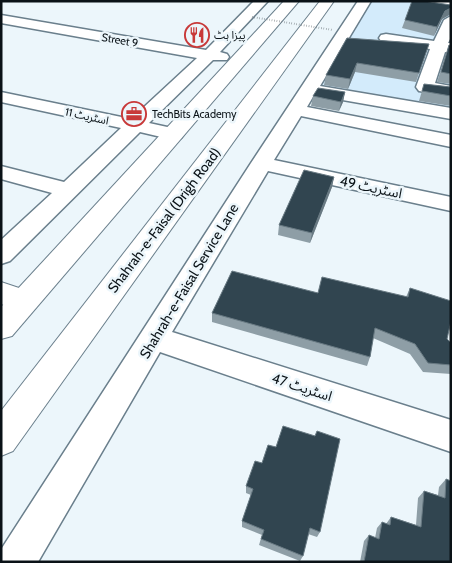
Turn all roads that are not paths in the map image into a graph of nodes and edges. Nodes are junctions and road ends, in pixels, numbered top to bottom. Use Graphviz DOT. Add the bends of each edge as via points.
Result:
graph roads {
  1 [pos="292,1"];
  2 [pos="327,1"];
  3 [pos="365,1"];
  4 [pos="436,1"];
  5 [pos="451,4"];
  6 [pos="255,6"];
  7 [pos="1,19"];
  8 [pos="451,20"];
  9 [pos="386,38"];
  10 [pos="445,47"];
  11 [pos="209,55"];
  12 [pos="238,60"];
  13 [pos="309,90"];
  14 [pos="451,91"];
  15 [pos="1,97"];
  16 [pos="296,110"];
  17 [pos="451,114"];
  18 [pos="136,126"];
  19 [pos="174,134"];
  20 [pos="451,141"];
  21 [pos="261,163"];
  22 [pos="1,172"];
  23 [pos="69,190"];
  24 [pos="451,204"];
  25 [pos="1,255"];
  26 [pos="13,297"];
  27 [pos="1,327"];
  28 [pos="154,338"];
  29 [pos="451,436"];
  30 [pos="1,438"];
  31 [pos="16,562"];
  1 -- 12 [label="highway"];
  2 -- 30 [label="highway, Shahrah-e-Faisal (Drigh Road)"];
  3 -- 13 [label="street, Shahrah-e-Faisal Service Lane"];
  4 -- 5 [label="street"];
  6 -- 11 [label="street"];
  7 -- 11 [label="street, Street 9"];
  8 -- 10 [label="street"];
  9 -- 10 [label="street"];
  10 -- 14 [label="street" via="425,87"];
  11 -- 12 [label="street, Street 9"];
  11 -- 18 [label="street"];
  12 -- 19 [label="highway"];
  13 -- 16 [label="street, Shahrah-e-Faisal Service Lane"];
  13 -- 17 [label="street"];
  15 -- 18 [label="street, اسٹریٹ 11"];
  16 -- 20 [label="street"];
  16 -- 21 [label="street, Shahrah-e-Faisal Service Lane"];
  18 -- 19 [label="street, اسٹریٹ 11"];
  18 -- 23 [label="street"];
  19 -- 26 [label="highway"];
  21 -- 24 [label="street, اسٹریٹ 49"];
  21 -- 28 [label="street, Shahrah-e-Faisal Service Lane"];
  22 -- 23 [label="street"];
  23 -- 25 [label="street"];
  26 -- 27 [label="highway"];
  28 -- 29 [label="street, اسٹریٹ 47"];
  28 -- 31 [label="street, Shahrah-e-Faisal Service Lane"];
}
